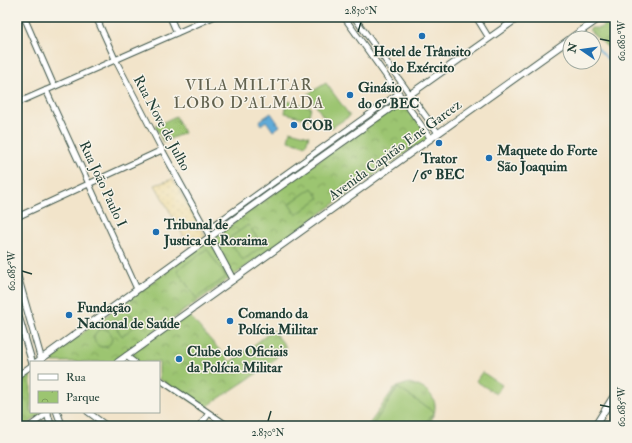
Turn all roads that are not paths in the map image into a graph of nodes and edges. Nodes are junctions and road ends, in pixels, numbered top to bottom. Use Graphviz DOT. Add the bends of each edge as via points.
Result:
graph roads {
  1 [pos="24,17"];
  2 [pos="96,17"];
  3 [pos="170,17"];
  4 [pos="213,17"];
  5 [pos="344,17"];
  6 [pos="476,17"];
  7 [pos="519,17"];
  8 [pos="601,17"];
  9 [pos="355,19"];
  10 [pos="350,26"];
  11 [pos="582,30"];
  12 [pos="177,33"];
  13 [pos="489,38"];
  14 [pos="562,44"];
  15 [pos="115,59"];
  16 [pos="398,78"];
  17 [pos="391,82"];
  18 [pos="54,86"];
  19 [pos="46,90"];
  20 [pos="399,93"];
  21 [pos="410,95"];
  22 [pos="403,99"];
  23 [pos="17,103"];
  24 [pos="438,133"];
  25 [pos="431,139"];
  26 [pos="162,150"];
  27 [pos="89,184"];
  28 [pos="17,217"];
  29 [pos="207,230"];
  30 [pos="210,237"];
  31 [pos="17,274"];
  32 [pos="233,280"];
  33 [pos="137,289"];
  34 [pos="17,311"];
  35 [pos="126,356"];
  36 [pos="32,361"];
  37 [pos="40,361"];
  38 [pos="119,361"];
  39 [pos="133,361"];
  40 [pos="30,367"];
  41 [pos="17,376"];
  42 [pos="160,380"];
  43 [pos="615,394"];
  44 [pos="47,413"];
  45 [pos="48,413"];
  46 [pos="57,413"];
  47 [pos="89,413"];
  48 [pos="209,413"];
  49 [pos="30,426"];
  50 [pos="51,426"];
  51 [pos="62,426"];
  52 [pos="107,426"];
  53 [pos="200,426"];
  54 [pos="228,426"];
  55 [pos="595,426"];
  1 -- 18 [label="street"];
  2 -- 15 [label="street, Rua Nove de Julho"];
  3 -- 12 [label="street"];
  4 -- 12 [label="street"];
  5 -- 10 [label="street"];
  6 -- 13 [label="street"];
  7 -- 13 [label="main road"];
  8 -- 11 [label="main road, Avenida Capitão Ene Garcez"];
  9 -- 10 [label="street"];
  9 -- 16 [label="street"];
  10 -- 17 [label="street"];
  12 -- 15 [label="street"];
  13 -- 21 [label="main road"];
  14 -- 24 [label="main road, Avenida Capitão Ene Garcez"];
  15 -- 18 [label="street"];
  15 -- 26 [label="street, Rua Nove de Julho"];
  16 -- 17 [label="street"];
  16 -- 21 [label="street"];
  17 -- 20 [label="street"];
  18 -- 19 [label="street"];
  19 -- 23 [label="street"];
  19 -- 27 [label="street, Rua João Paulo I"];
  20 -- 22 [label="street"];
  20 -- 29 [label="street"];
  21 -- 22 [label="main road"];
  21 -- 24 [label="street"];
  22 -- 25 [label="street"];
  22 -- 30 [label="main road"];
  24 -- 25 [label="main road, Avenida Capitão Ene Garcez"];
  25 -- 32 [label="main road, Avenida Capitão Ene Garcez"];
  26 -- 27 [label="street"];
  26 -- 29 [label="street, Rua Nove de Julho"];
  27 -- 28 [label="street"];
  27 -- 33 [label="street, Rua João Paulo I"];
  29 -- 30 [label="street, Rua Nove de Julho"];
  30 -- 32 [label="main road"];
  30 -- 33 [label="main road"];
  31 -- 37 [label="main road"];
  32 -- 35 [label="main road, Avenida Capitão Ene Garcez"];
  33 -- 37 [label="main road"];
  34 -- 36 [label="main road"];
  35 -- 38 [label="main road, Avenida Capitão Ene Garcez"];
  35 -- 39 [label="street"];
  40 -- 41 [label="street"];
  42 -- 48 [label="street"];
  43 -- 55 [label="main road"];
  44 -- 49 [label="street"];
  45 -- 50 [label="main road"];
  46 -- 51 [label="main road"];
  47 -- 52 [label="street"];
  48 -- 53 [label="street"];
  48 -- 54 [label="street"];
}
